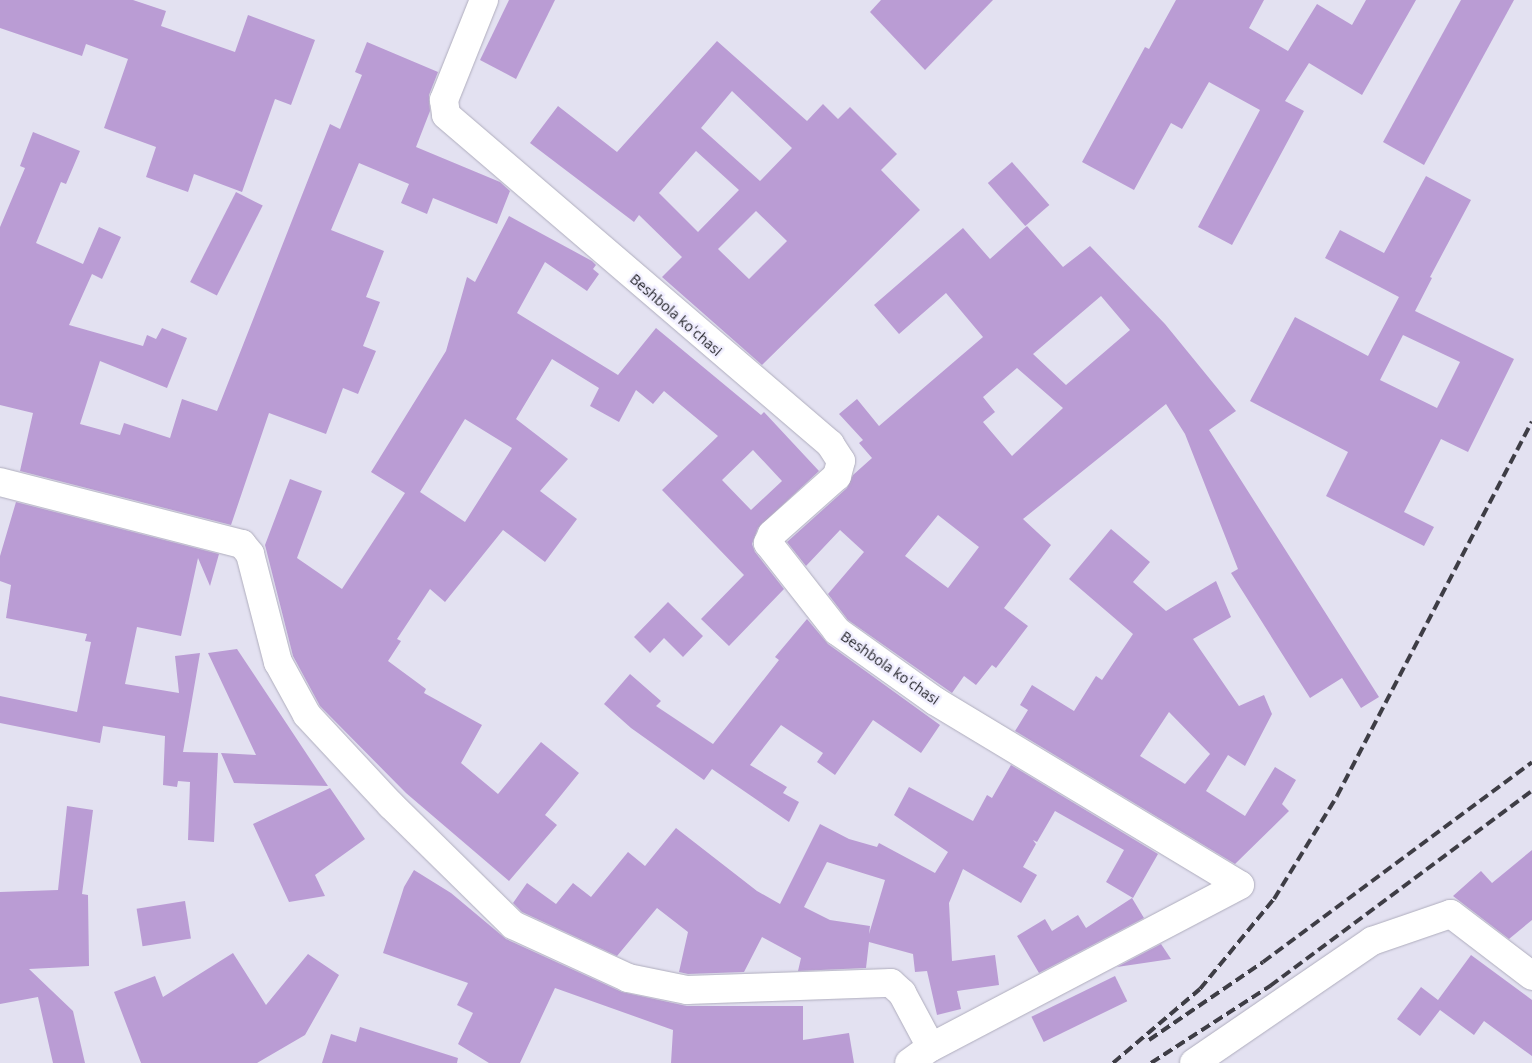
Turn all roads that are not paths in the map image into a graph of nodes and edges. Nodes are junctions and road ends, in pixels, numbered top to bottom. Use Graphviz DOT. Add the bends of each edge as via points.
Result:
graph roads {
  1 [pos="484,0"];
  2 [pos="0,482"];
  3 [pos="1532,976"];
  4 [pos="931,1047"];
  5 [pos="910,1063"];
  6 [pos="1194,1063"];
  1 -- 4 [label="street, Beshbola koʻchasi" via="444,100 446,116 830,444 841,461 836,476 772,534 768,543 837,631 935,701 1240,885"];
  2 -- 4 [label="street" via="242,544 250,554 278,662 308,715 391,805 513,925 628,978 687,990 891,983 902,993"];
  3 -- 6 [label="street" via="1451,914 1372,941"];
  4 -- 5 [label="street, Beshbola koʻchasi"];
}
